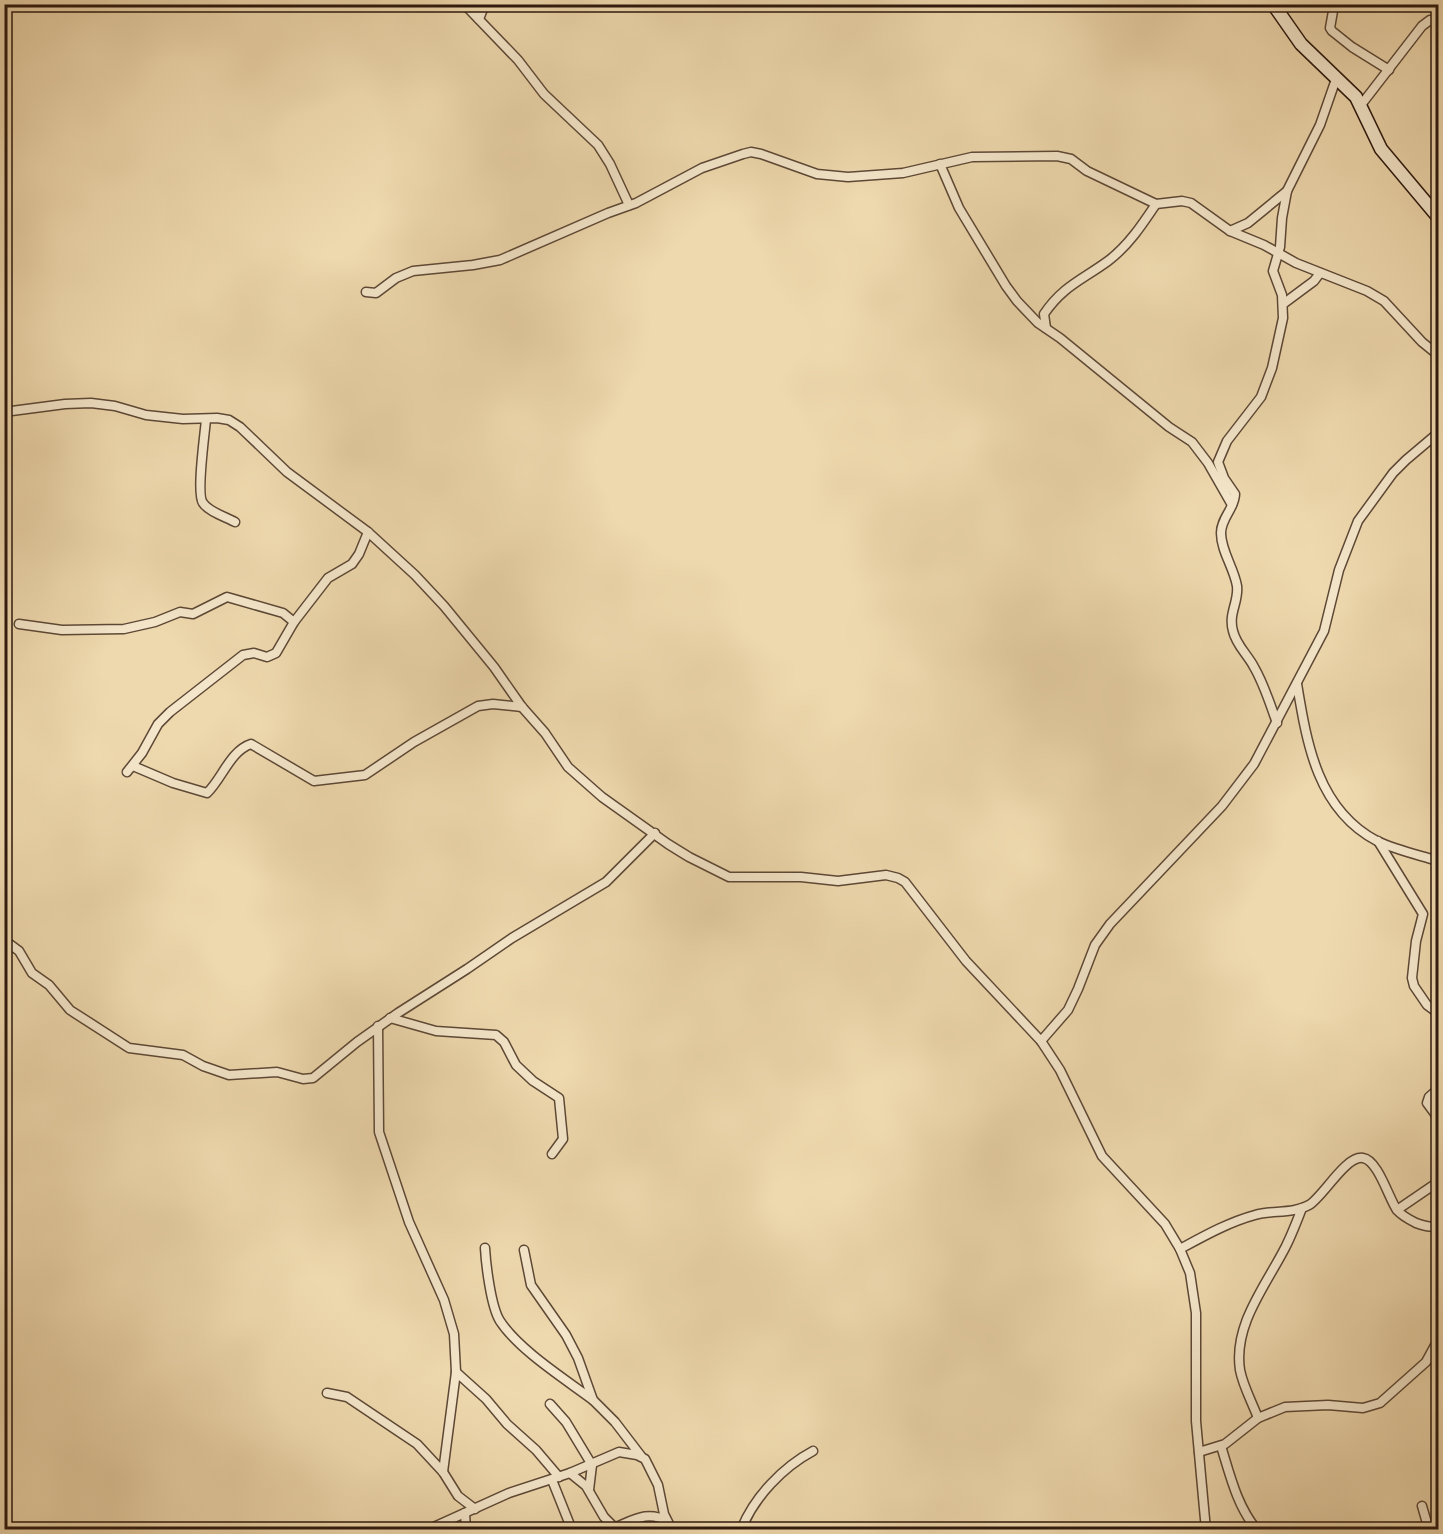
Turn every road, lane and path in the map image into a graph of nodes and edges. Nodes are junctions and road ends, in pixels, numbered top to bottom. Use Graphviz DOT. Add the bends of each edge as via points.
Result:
graph roads {
  1 [pos="464,4"];
  2 [pos="485,4"];
  3 [pos="1273,4"];
  4 [pos="1329,4"];
  5 [pos="479,19"];
  6 [pos="1438,22"];
  7 [pos="1389,70"];
  8 [pos="1336,79"];
  9 [pos="1361,105"];
  10 [pos="940,165"];
  11 [pos="1287,191"];
  12 [pos="1156,204"];
  13 [pos="629,205"];
  14 [pos="1438,217"];
  15 [pos="1230,231"];
  16 [pos="1278,253"];
  17 [pos="1320,273"];
  18 [pos="366,292"];
  19 [pos="1283,304"];
  20 [pos="1047,329"];
  21 [pos="1438,355"];
  22 [pos="4,412"];
  23 [pos="206,419"];
  24 [pos="1438,433"];
  25 [pos="1232,505"];
  26 [pos="235,522"];
  27 [pos="368,532"];
  28 [pos="294,621"];
  29 [pos="19,624"];
  30 [pos="1297,684"];
  31 [pos="522,707"];
  32 [pos="1277,723"];
  33 [pos="655,833"];
  34 [pos="1378,841"];
  35 [pos="1438,861"];
  36 [pos="4,940"];
  37 [pos="1438,1013"];
  38 [pos="390,1018"];
  39 [pos="378,1026"];
  40 [pos="1041,1041"];
  41 [pos="1438,1089"];
  42 [pos="1438,1118"];
  43 [pos="552,1155"];
  44 [pos="1438,1182"];
  45 [pos="1302,1208"];
  46 [pos="1397,1210"];
  47 [pos="1438,1226"];
  48 [pos="485,1248"];
  49 [pos="1180,1249"];
  50 [pos="524,1250"];
  51 [pos="1438,1340"];
  52 [pos="456,1372"];
  53 [pos="327,1394"];
  54 [pos="593,1400"];
  55 [pos="550,1404"];
  56 [pos="1258,1418"];
  57 [pos="1221,1446"];
  58 [pos="813,1450"];
  59 [pos="1199,1452"];
  60 [pos="641,1456"];
  61 [pos="592,1465"];
  62 [pos="443,1472"];
  63 [pos="570,1473"];
  64 [pos="556,1478"];
  65 [pos="589,1490"];
  66 [pos="458,1496"];
  67 [pos="1422,1506"];
  68 [pos="475,1509"];
  69 [pos="464,1514"];
  70 [pos="669,1526"];
  71 [pos="613,1529"];
  72 [pos="427,1530"];
  73 [pos="466,1530"];
  74 [pos="572,1530"];
  75 [pos="741,1530"];
  76 [pos="1206,1530"];
  77 [pos="1257,1530"];
  78 [pos="1429,1530"];
  1 -- 5 [label="street"];
  2 -- 5 [label="street"];
  3 -- 8 [label="street" via="1301,44"];
  4 -- 7 [label="street" via="1333,11 1332,31"];
  5 -- 13 [label="street" via="544,94 598,145"];
  6 -- 7 [label="street" via="1426,22"];
  7 -- 9 [label="street"];
  8 -- 9 [label="street"];
  8 -- 11 [label="street" via="1320,125"];
  9 -- 14 [label="street" via="1381,148"];
  10 -- 12 [label="street" via="985,156 1061,156"];
  10 -- 13 [label="street" via="895,174 830,177 751,152 702,168"];
  10 -- 20 [label="street" via="959,208 1006,286"];
  11 -- 15 [label="street" via="1248,223"];
  11 -- 16 [label="street"];
  12 -- 15 [label="street" via="1187,201"];
  12 -- 20 [label="street" via="1117,254 1057,296 1044,314"];
  13 -- 18 [label="street" via="500,260 419,269 396,278 376,293"];
  15 -- 16 [label="street"];
  16 -- 17 [label="street"];
  16 -- 19 [label="street" via="1273,271"];
  17 -- 19 [label="street"];
  17 -- 21 [label="street" via="1377,296"];
  19 -- 25 [label="street" via="1283,318 1264,390 1219,456 1220,469 1235,494"];
  20 -- 25 [label="street" via="1192,442"];
  22 -- 23 [label="street" via="91,403 146,415"];
  23 -- 26 [label="street" via="201,499 207,507"];
  23 -- 27 [label="street" via="229,420 240,427 287,472"];
  24 -- 30 [label="street" via="1393,473 1358,521 1339,570 1326,626"];
  25 -- 32 [label="street" via="1221,531 1237,585 1232,630 1262,682"];
  27 -- 28 [label="street" via="352,564 328,578"];
  27 -- 31 [label="street" via="444,606"];
  28 -- 29 [label="street" via="283,612 227,597 193,614 180,612 124,629 62,630"];
  28 -- 31 [label="street" via="276,653 267,657 254,652 243,655 163,717 130,769 206,794 241,750 251,744 314,781 360,777 478,706"];
  30 -- 32 [label="street"];
  30 -- 34 [label="street" via="1309,744 1326,791 1342,814"];
  31 -- 33 [label="street" via="568,767 609,802"];
  32 -- 40 [label="street" via="1230,796 1110,924 1095,945 1068,1010"];
  33 -- 38 [label="street" via="606,882"];
  33 -- 40 [label="street" via="688,857 729,877 898,878 911,888 966,961"];
  34 -- 35 [label="street"];
  34 -- 37 [label="street" via="1423,914 1412,978 1427,1005"];
  36 -- 39 [label="street" via="19,951 32,973 49,985 70,1010 126,1046 183,1055 229,1075 277,1072 313,1078"];
  38 -- 39 [label="street"];
  38 -- 43 [label="street" via="436,1031 492,1034 501,1038 516,1065 559,1098 564,1137"];
  39 -- 52 [label="street" via="380,1132 409,1222 452,1324"];
  40 -- 49 [label="street" via="1060,1070 1102,1156 1165,1224"];
  41 -- 42 [label="street" via="1427,1102"];
  44 -- 46 [label="street"];
  45 -- 46 [label="street" via="1316,1201 1350,1162 1363,1158 1376,1169"];
  45 -- 49 [label="street" via="1251,1216"];
  45 -- 56 [label="street" via="1244,1329 1240,1371"];
  46 -- 47 [label="street" via="1415,1222"];
  48 -- 54 [label="street" via="499,1320 535,1356"];
  49 -- 59 [label="street" via="1190,1273 1196,1312"];
  50 -- 54 [label="street" via="531,1285 566,1335"];
  51 -- 56 [label="street" via="1426,1362 1380,1403 1363,1408 1285,1407"];
  52 -- 62 [label="street"];
  52 -- 64 [label="street" via="536,1450"];
  53 -- 62 [label="street" via="347,1397 383,1420 422,1448"];
  54 -- 60 [label="street"];
  55 -- 61 [label="street"];
  56 -- 57 [label="street"];
  57 -- 59 [label="street"];
  57 -- 77 [label="street" via="1235,1490"];
  58 -- 75 [label="street" via="793,1463 763,1493"];
  59 -- 76 [label="street"];
  60 -- 61 [label="street" via="619,1452"];
  60 -- 70 [label="street" via="658,1485"];
  61 -- 63 [label="street"];
  61 -- 65 [label="street"];
  62 -- 66 [label="street"];
  63 -- 64 [label="street"];
  63 -- 65 [label="street"];
  64 -- 68 [label="street"];
  64 -- 74 [label="street"];
  65 -- 71 [label="street"];
  66 -- 68 [label="street"];
  66 -- 69 [label="street"];
  67 -- 78 [label="street"];
  68 -- 69 [label="street"];
  69 -- 72 [label="street"];
  69 -- 73 [label="street"];
  70 -- 71 [label="street" via="649,1515"];
}
